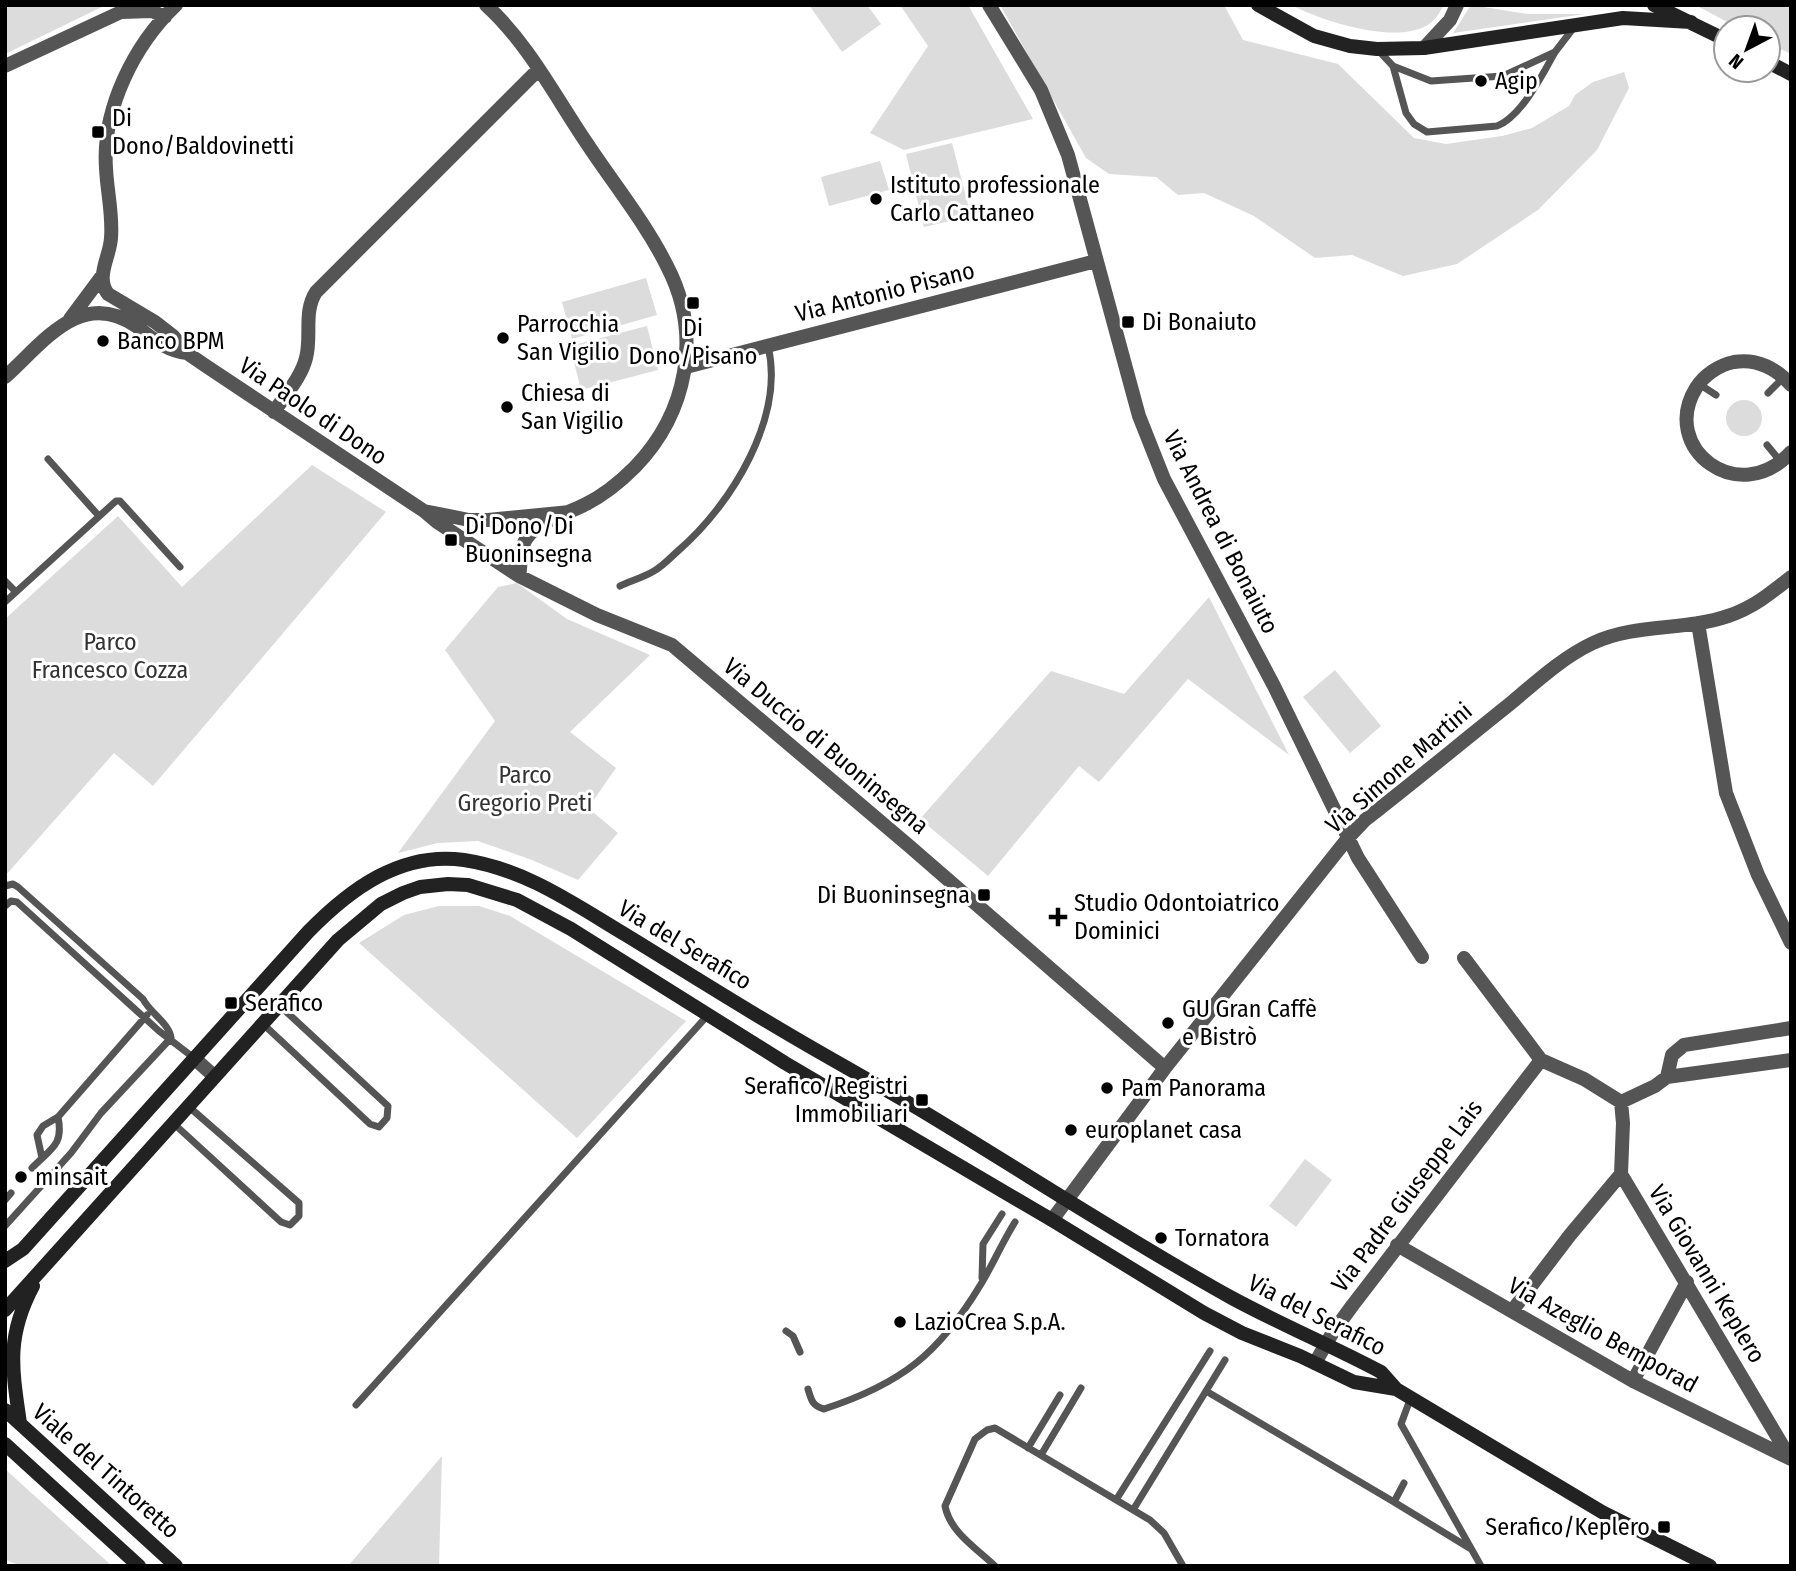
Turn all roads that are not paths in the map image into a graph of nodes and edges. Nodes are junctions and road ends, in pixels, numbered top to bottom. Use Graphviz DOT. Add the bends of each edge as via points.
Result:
graph roads {
  1 [pos="176,5"];
  2 [pos="486,5"];
  3 [pos="989,5"];
  4 [pos="1258,5"];
  5 [pos="1457,5"];
  6 [pos="1662,7"];
  7 [pos="165,17"];
  8 [pos="1691,22"];
  9 [pos="1577,24"];
  10 [pos="1712,33"];
  11 [pos="1424,48"];
  12 [pos="1377,50"];
  13 [pos="1555,52"];
  14 [pos="5,66"];
  15 [pos="1393,66"];
  16 [pos="538,70"];
  17 [pos="1096,261"];
  18 [pos="102,276"];
  19 [pos="71,318"];
  20 [pos="768,346"];
  21 [pos="187,353"];
  22 [pos="686,367"];
  23 [pos="5,376"];
  24 [pos="1787,381"];
  25 [pos="1698,384"];
  26 [pos="1768,393"];
  27 [pos="1716,395"];
  28 [pos="274,411"];
  29 [pos="1767,445"];
  30 [pos="48,459"];
  31 [pos="1788,463"];
  32 [pos="424,510"];
  33 [pos="570,512"];
  34 [pos="98,515"];
  35 [pos="180,567"];
  36 [pos="519,576"];
  37 [pos="1791,577"];
  38 [pos="5,581"];
  39 [pos="620,586"];
  40 [pos="16,592"];
  41 [pos="5,602"];
  42 [pos="1698,623"];
  43 [pos="1348,838"];
  44 [pos="5,886"];
  45 [pos="5,905"];
  46 [pos="1791,943"];
  47 [pos="1422,957"];
  48 [pos="1464,958"];
  49 [pos="278,1005"];
  50 [pos="147,1014"];
  51 [pos="708,1015"];
  52 [pos="262,1023"];
  53 [pos="1791,1028"];
  54 [pos="171,1038"];
  55 [pos="194,1058"];
  56 [pos="1541,1060"];
  57 [pos="1791,1060"];
  58 [pos="1165,1068"];
  59 [pos="214,1076"];
  60 [pos="1667,1077"];
  61 [pos="1620,1102"];
  62 [pos="187,1105"];
  63 [pos="58,1117"];
  64 [pos="172,1122"];
  65 [pos="42,1158"];
  66 [pos="33,1168"];
  67 [pos="1621,1174"];
  68 [pos="1068,1200"];
  69 [pos="1002,1214"];
  70 [pos="1052,1220"];
  71 [pos="1015,1222"];
  72 [pos="5,1226"];
  73 [pos="1397,1245"];
  74 [pos="23,1248"];
  75 [pos="5,1261"];
  76 [pos="5,1268"];
  77 [pos="42,1269"];
  78 [pos="1687,1282"];
  79 [pos="981,1283"];
  80 [pos="5,1310"];
  81 [pos="1512,1311"];
  82 [pos="786,1331"];
  83 [pos="1325,1344"];
  84 [pos="1210,1351"];
  85 [pos="800,1352"];
  86 [pos="1225,1360"];
  87 [pos="1315,1363"];
  88 [pos="1633,1381"];
  89 [pos="808,1388"];
  90 [pos="1081,1388"];
  91 [pos="1396,1389"];
  92 [pos="1206,1391"];
  93 [pos="1060,1395"];
  94 [pos="1411,1397"];
  95 [pos="356,1405"];
  96 [pos="5,1410"];
  97 [pos="20,1423"];
  98 [pos="5,1444"];
  99 [pos="1028,1448"];
  100 [pos="1041,1455"];
  101 [pos="1791,1459"];
  102 [pos="1404,1483"];
  103 [pos="1116,1500"];
  104 [pos="1394,1502"];
  105 [pos="1133,1510"];
  106 [pos="1472,1550"];
  107 [pos="139,1566"];
  108 [pos="176,1566"];
  109 [pos="995,1566"];
  110 [pos="1183,1566"];
  111 [pos="1481,1566"];
  112 [pos="1710,1566"];
  1 -- 7 [label="street"];
  2 -- 16 [label="street, Via Paolo di Dono"];
  3 -- 17 [label="street, Via Andrea di Bonaiuto" via="1056,122"];
  4 -- 12 [label="street" via="1314,36"];
  5 -- 11 [label="street" via="1450,20"];
  6 -- 8 [label="street"];
  7 -- 14 [label="street" via="152,11 121,12"];
  7 -- 18 [label="street" via="130,68 112,117 106,155 111,237"];
  8 -- 9 [label="street" via="1623,18"];
  8 -- 10 [label="street"];
  9 -- 11 [label="street"];
  9 -- 13 [label="lane"];
  11 -- 12 [label="street"];
  12 -- 15 [label="lane"];
  13 -- 15 [label="lane" via="1503,76 1431,82"];
  13 -- 15 [label="lane" via="1507,122 1441,131 1427,132 1414,124 1406,113"];
  16 -- 22 [label="street, Via Paolo di Dono" via="667,266 681,307"];
  16 -- 28 [label="street" via="316,292 309,310 307,355"];
  17 -- 20 [label="street, Via Antonio Pisano"];
  17 -- 43 [label="street, Via Andrea di Bonaiuto" via="1147,439 1164,479"];
  18 -- 19 [label="street"];
  18 -- 21 [label="street, Via Paolo di Dono" via="108,294 155,322"];
  19 -- 21 [label="street" via="111,313 166,348"];
  19 -- 23 [label="street"];
  20 -- 22 [label="street, Via Antonio Pisano"];
  20 -- 39 [label="lane" via="772,384 748,464 715,515 693,538 656,570"];
  21 -- 28 [label="street, Via Paolo di Dono"];
  22 -- 33 [label="street, Via Paolo di Dono" via="675,408 645,456 612,488"];
  24 -- 25 [label="street" via="1750,361 1718,367"];
  24 -- 26 [label="lane"];
  25 -- 27 [label="lane"];
  25 -- 31 [label="street" via="1688,405 1687,422 1697,451 1708,463 1737,475"];
  28 -- 32 [label="street, Via Paolo di Dono"];
  29 -- 31 [label="lane"];
  30 -- 34 [label="lane"];
  32 -- 33 [label="street, Via Paolo di Dono" via="478,520"];
  32 -- 36 [label="street, Via Duccio di Buoninsegna"];
  33 -- 36 [label="street, Via Paolo di Dono" via="545,523 527,538"];
  34 -- 35 [label="lane" via="120,501"];
  34 -- 40 [label="lane"];
  36 -- 58 [label="street, Via Duccio di Buoninsegna" via="672,645"];
  37 -- 42 [label="street, Via Simone Martini" via="1744,611"];
  38 -- 40 [label="lane"];
  40 -- 41 [label="lane"];
  42 -- 43 [label="street, Via Simone Martini" via="1622,633 1589,645 1493,717"];
  42 -- 46 [label="street" via="1726,793"];
  43 -- 47 [label="street, Via Andrea di Bonaiuto"];
  43 -- 58 [label="street, Via Simone Martini"];
  44 -- 50 [label="lane" via="18,887 143,999"];
  45 -- 50 [label="lane" via="17,902"];
  48 -- 56 [label="street"];
  49 -- 51 [label="street, Via del Serafico" via="338,940 381,904 410,890 448,884 483,888 534,908"];
  49 -- 52 [label="street, Via del Serafico"];
  49 -- 52 [label="lane" via="388,1106 387,1118 379,1127 370,1124"];
  50 -- 54 [label="lane" via="168,1028"];
  50 -- 63 [label="lane"];
  51 -- 70 [label="street, Via del Serafico"];
  51 -- 95 [label="lane"];
  52 -- 59 [label="street, Via del Serafico"];
  53 -- 60 [label="street" via="1684,1045 1672,1055"];
  54 -- 55 [label="lane"];
  54 -- 72 [label="lane"];
  55 -- 59 [label="street"];
  55 -- 68 [label="street, Via del Serafico" via="308,932 355,890 413,862 471,861 512,871 556,893"];
  55 -- 74 [label="street, Via del Serafico"];
  56 -- 61 [label="street"];
  56 -- 73 [label="street, Via Padre Giuseppe Lais"];
  57 -- 60 [label="street"];
  58 -- 68 [label="street, Via Simone Martini"];
  59 -- 62 [label="street, Via del Serafico"];
  60 -- 61 [label="street"];
  61 -- 67 [label="street, Via Giovanni Keplero"];
  62 -- 64 [label="street, Via del Serafico"];
  62 -- 64 [label="lane" via="299,1203 299,1216 290,1225 281,1222"];
  63 -- 65 [label="lane" via="58,1142"];
  63 -- 65 [label="lane" via="37,1135"];
  64 -- 77 [label="street, Via del Serafico"];
  65 -- 66 [label="lane"];
  67 -- 78 [label="street, Via Giovanni Keplero"];
  67 -- 81 [label="street"];
  68 -- 70 [label="street, Via Simone Martini"];
  68 -- 83 [label="street, Via del Serafico" via="1211,1286"];
  69 -- 79 [label="lane" via="983,1244"];
  70 -- 87 [label="street, Via del Serafico" via="1204,1313"];
  71 -- 79 [label="lane"];
  73 -- 81 [label="street, Via Azeglio Bemporad"];
  73 -- 83 [label="street, Via Padre Giuseppe Lais"];
  74 -- 75 [label="street, Via del Serafico"];
  74 -- 76 [label="street, Via del Serafico"];
  77 -- 80 [label="street, Via del Serafico"];
  77 -- 97 [label="street, Via del Serafico" via="15,1328 13,1362"];
  78 -- 88 [label="street"];
  78 -- 101 [label="street, Via Giovanni Keplero"];
  79 -- 89 [label="lane" via="948,1334 889,1382 824,1409 812,1402"];
  81 -- 88 [label="street, Via Azeglio Bemporad"];
  82 -- 85 [label="lane"];
  83 -- 87 [label="street, Via Padre Giuseppe Lais"];
  83 -- 91 [label="street, Via del Serafico" via="1381,1372"];
  84 -- 103 [label="lane"];
  86 -- 92 [label="lane"];
  87 -- 91 [label="street, Via del Serafico" via="1354,1382"];
  88 -- 101 [label="street, Via Azeglio Bemporad"];
  90 -- 100 [label="lane"];
  91 -- 94 [label="street, Via del Serafico"];
  92 -- 104 [label="lane"];
  92 -- 105 [label="lane"];
  93 -- 99 [label="lane"];
  94 -- 106 [label="lane" via="1401,1424"];
  94 -- 112 [label="street, Via del Serafico" via="1594,1508"];
  96 -- 97 [label="street, Viale del Tintoretto"];
  97 -- 108 [label="street, Viale del Tintoretto"];
  98 -- 107 [label="street, Viale del Tintoretto"];
  99 -- 100 [label="lane"];
  99 -- 109 [label="lane" via="995,1428 975,1438 945,1506 953,1527"];
  100 -- 103 [label="lane"];
  102 -- 104 [label="lane"];
  103 -- 105 [label="lane"];
  104 -- 106 [label="lane"];
  105 -- 110 [label="lane" via="1164,1533"];
  106 -- 111 [label="lane"];
}
